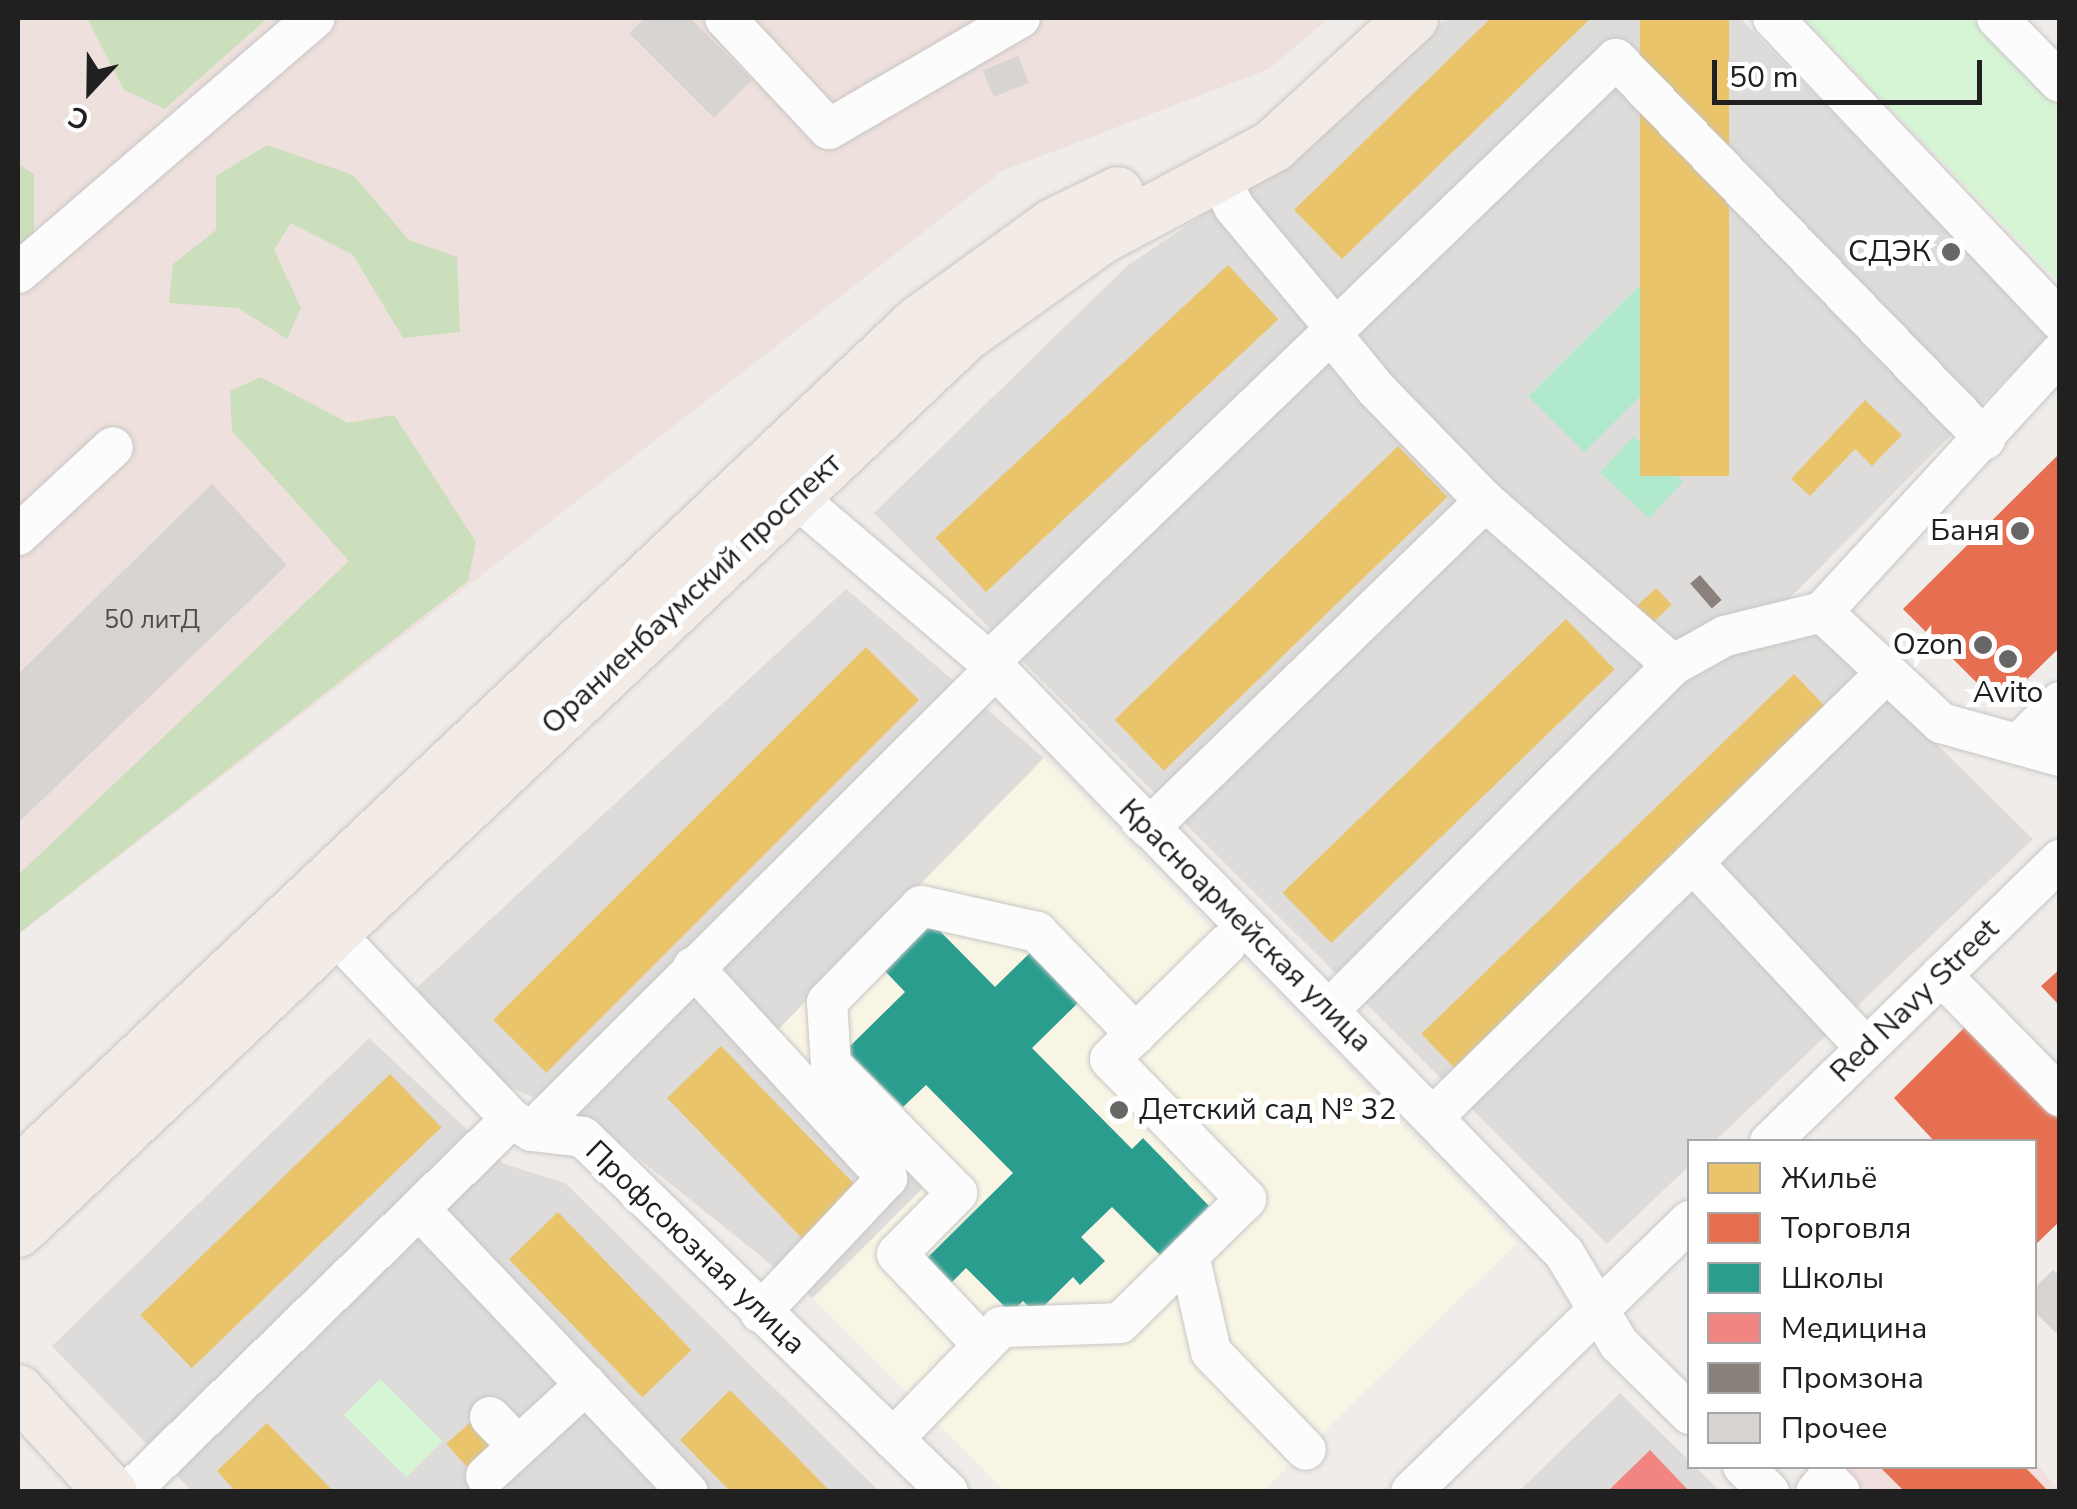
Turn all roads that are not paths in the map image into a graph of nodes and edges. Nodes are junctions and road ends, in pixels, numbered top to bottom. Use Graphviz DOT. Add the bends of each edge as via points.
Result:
graph roads {
  1 [pos="314,18"];
  2 [pos="725,18"];
  3 [pos="1020,18"];
  4 [pos="1378,18"];
  5 [pos="1412,18"];
  6 [pos="1772,18"];
  7 [pos="1997,18"];
  8 [pos="2060,82"];
  9 [pos="1220,179"];
  10 [pos="18,273"];
  11 [pos="2060,320"];
  12 [pos="1336,329"];
  13 [pos="2060,353"];
  14 [pos="1985,439"];
  15 [pos="114,447"];
  16 [pos="779,484"];
  17 [pos="1484,501"];
  18 [pos="18,535"];
  19 [pos="1822,612"];
  20 [pos="1673,665"];
  21 [pos="992,666"];
  22 [pos="1885,674"];
  23 [pos="2060,702"];
  24 [pos="2021,742"];
  25 [pos="2060,756"];
  26 [pos="1149,828"];
  27 [pos="2060,860"];
  28 [pos="1693,863"];
  29 [pos="318,917"];
  30 [pos="1226,945"];
  31 [pos="693,967"];
  32 [pos="1941,976"];
  33 [pos="1329,1010"];
  34 [pos="1136,1034"];
  35 [pos="1866,1048"];
  36 [pos="2060,1096"];
  37 [pos="1433,1117"];
  38 [pos="521,1125"];
  39 [pos="1773,1139"];
  40 [pos="18,1174"];
  41 [pos="420,1210"];
  42 [pos="1687,1223"];
  43 [pos="18,1230"];
  44 [pos="1188,1255"];
  45 [pos="1600,1308"];
  46 [pos="760,1313"];
  47 [pos="982,1345"];
  48 [pos="586,1384"];
  49 [pos="18,1391"];
  50 [pos="1687,1411"];
  51 [pos="490,1417"];
  52 [pos="892,1439"];
  53 [pos="518,1446"];
  54 [pos="1306,1450"];
  55 [pos="1746,1469"];
  56 [pos="486,1476"];
  57 [pos="111,1492"];
  58 [pos="129,1492"];
  59 [pos="688,1492"];
  60 [pos="948,1492"];
  61 [pos="1411,1492"];
  62 [pos="1769,1492"];
  63 [pos="1816,1492"];
  64 [pos="1840,1492"];
  1 -- 10 [label="street"];
  2 -- 3 [label="street" via="829,130"];
  4 -- 16 [label="main road, Ораниенбаумский проспект" via="1262,121 1053,225 919,322"];
  5 -- 9 [label="main road, Ораниенбаумский проспект" via="1273,146"];
  6 -- 11 [label="street"];
  7 -- 8 [label="street"];
  9 -- 12 [label="street" via="1234,207"];
  9 -- 16 [label="main road, Ораниенбаумский проспект" via="1100,238 1047,273"];
  12 -- 14 [label="street" via="1616,59"];
  12 -- 17 [label="street" via="1336,341 1376,389"];
  12 -- 21 [label="street"];
  13 -- 14 [label="street"];
  14 -- 19 [label="street"];
  15 -- 18 [label="street"];
  16 -- 21 [label="street, Красноармейская улица"];
  16 -- 29 [label="main road, Ораниенбаумский проспект"];
  17 -- 20 [label="street"];
  17 -- 26 [label="street"];
  19 -- 20 [label="street" via="1725,636"];
  19 -- 22 [label="street"];
  20 -- 33 [label="street"];
  21 -- 26 [label="street, Красноармейская улица"];
  21 -- 31 [label="street"];
  22 -- 24 [label="street" via="1940,723"];
  22 -- 28 [label="street"];
  23 -- 24 [label="street"];
  24 -- 25 [label="street"];
  26 -- 33 [label="street, Красноармейская улица"];
  27 -- 32 [label="street, Red Navy Street"];
  28 -- 35 [label="street"];
  28 -- 37 [label="street"];
  29 -- 38 [label="street"];
  29 -- 40 [label="main road, Ораниенбаумский проспект"];
  29 -- 43 [label="main road, Ораниенбаумский проспект"];
  30 -- 34 [label="street"];
  31 -- 38 [label="street"];
  31 -- 46 [label="street" via="887,1178"];
  32 -- 35 [label="street, Red Navy Street"];
  32 -- 36 [label="street"];
  33 -- 37 [label="street, Красноармейская улица"];
  34 -- 44 [label="street" via="1110,1059 1246,1199"];
  34 -- 47 [label="street" via="1037,932 921,906 827,1002 831,1065 957,1193 897,1254"];
  35 -- 39 [label="street, Red Navy Street"];
  37 -- 45 [label="street, Красноармейская улица" via="1564,1253"];
  38 -- 41 [label="street"];
  38 -- 46 [label="street, Профсоюзная улица" via="583,1137"];
  41 -- 48 [label="street"];
  41 -- 58 [label="street"];
  42 -- 45 [label="street"];
  44 -- 47 [label="street" via="1120,1323 1001,1327"];
  44 -- 54 [label="street" via="1211,1352"];
  45 -- 50 [label="street, Красноармейская улица" via="1618,1344"];
  45 -- 61 [label="street"];
  46 -- 52 [label="street, Профсоюзная улица"];
  47 -- 52 [label="street"];
  48 -- 53 [label="street"];
  48 -- 59 [label="street"];
  49 -- 57 [label="main road"];
  51 -- 53 [label="street"];
  52 -- 60 [label="street, Профсоюзная улица"];
  53 -- 56 [label="street"];
  55 -- 62 [label="street"];
  63 -- 64 [label="street" via="1828,1480"];
}
